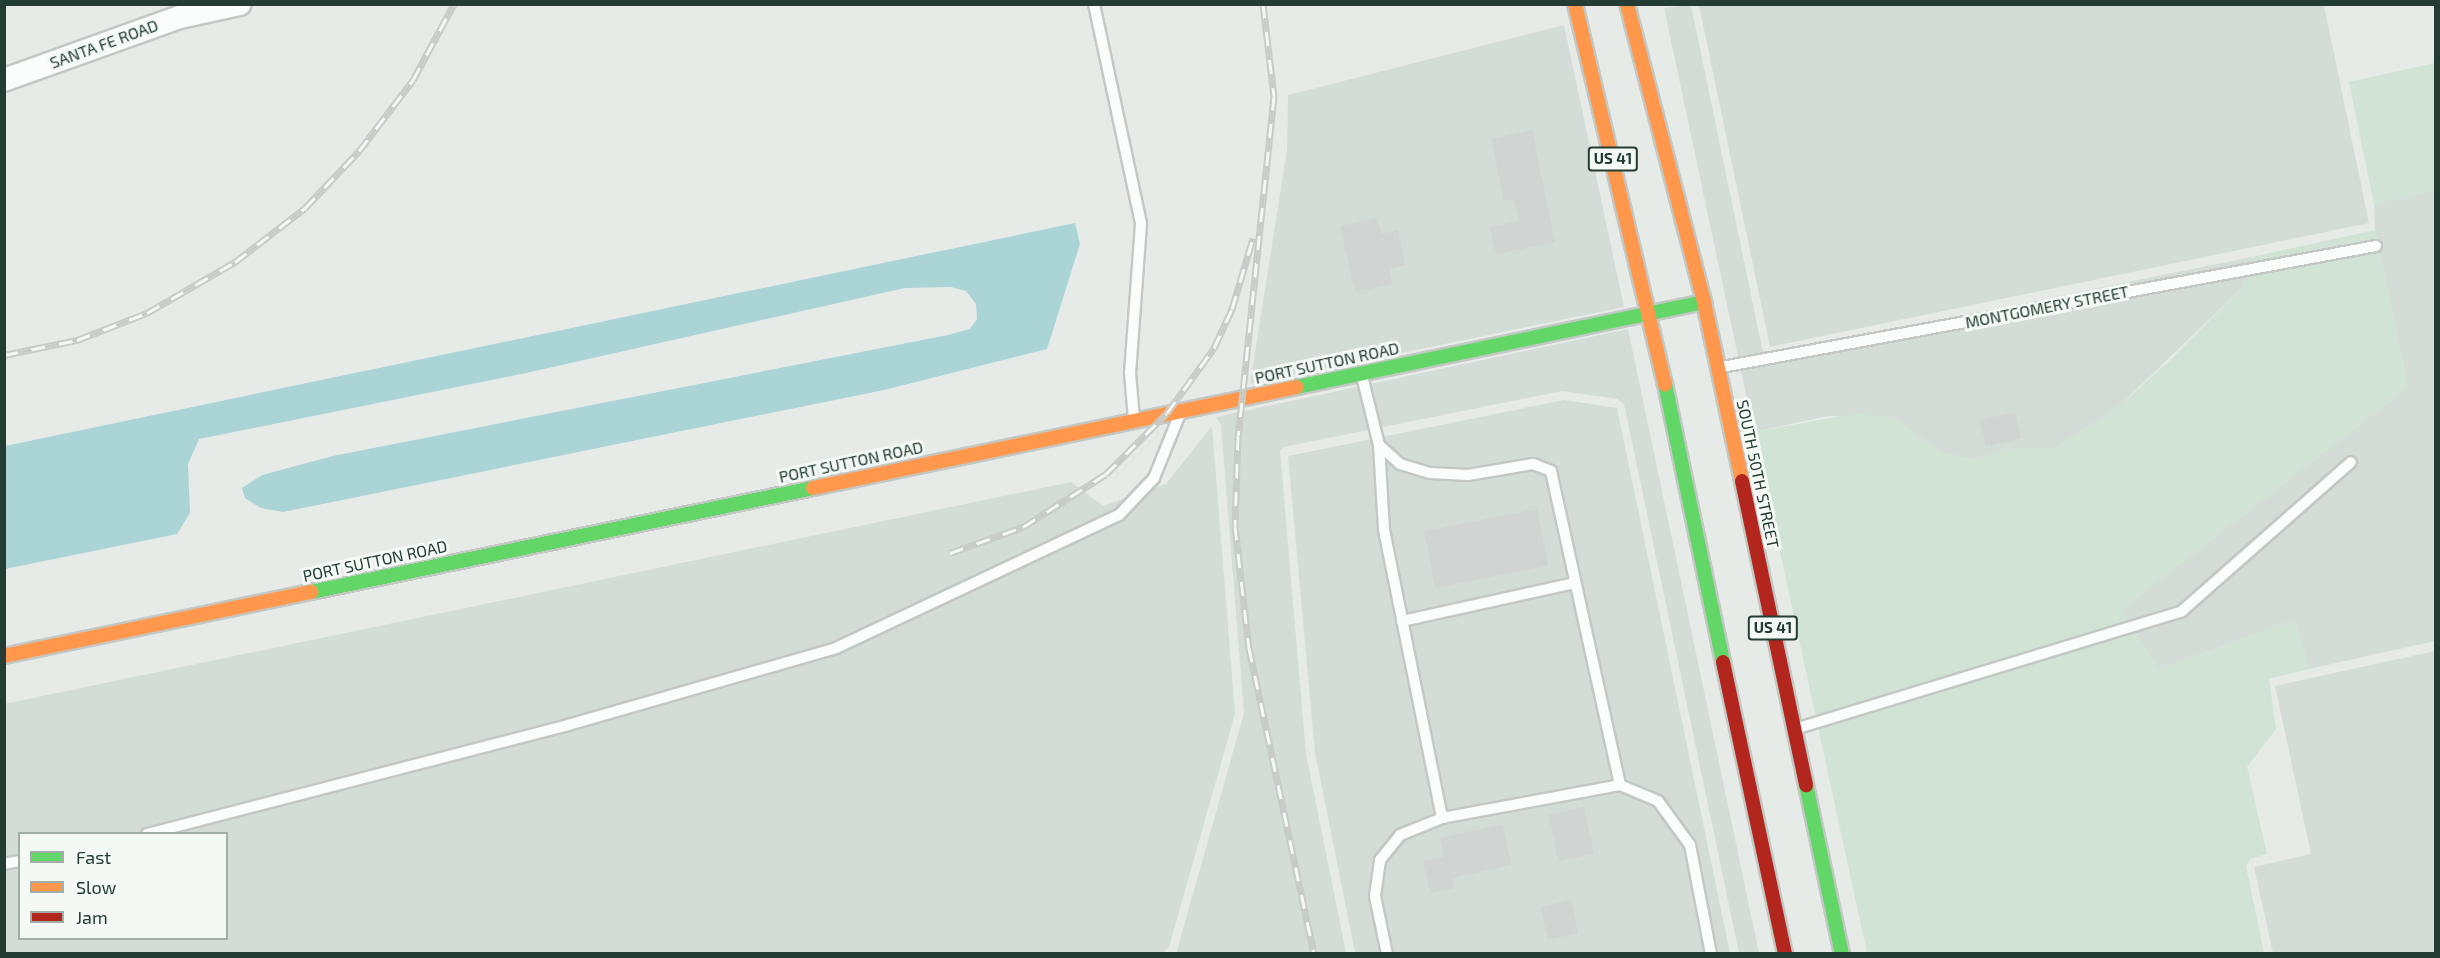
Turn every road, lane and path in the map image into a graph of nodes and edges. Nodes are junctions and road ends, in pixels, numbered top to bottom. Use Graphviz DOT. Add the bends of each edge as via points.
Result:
graph roads {
  1 [pos="240,4"];
  2 [pos="1094,4"];
  3 [pos="1575,4"];
  4 [pos="1627,4"];
  5 [pos="4,80"];
  6 [pos="2376,246"];
  7 [pos="1704,302"];
  8 [pos="1650,313"];
  9 [pos="1719,368"];
  10 [pos="1362,373"];
  11 [pos="1181,410"];
  12 [pos="1134,419"];
  13 [pos="1379,445"];
  14 [pos="2351,462"];
  15 [pos="1575,583"];
  16 [pos="1402,621"];
  17 [pos="4,656"];
  18 [pos="1795,729"];
  19 [pos="1620,785"];
  20 [pos="1442,818"];
  21 [pos="155,832"];
  22 [pos="1387,954"];
  23 [pos="1711,954"];
  24 [pos="1785,954"];
  25 [pos="1842,954"];
  1 -- 5 [label="street, SANTA FE ROAD" via="180,17"];
  2 -- 12 [label="lane" via="1141,224 1130,373"];
  3 -- 8 [label="main road, US 41"];
  4 -- 7 [label="main road, SOUTH 50TH STREET / US 41"];
  6 -- 9 [label="lane, MONTGOMERY STREET"];
  7 -- 8 [label="main road, PORT SUTTON ROAD"];
  7 -- 9 [label="main road, SOUTH 50TH STREET / US 41"];
  8 -- 10 [label="main road, PORT SUTTON ROAD"];
  8 -- 24 [label="main road, US 41"];
  9 -- 18 [label="main road, SOUTH 50TH STREET / US 41"];
  10 -- 11 [label="main road, PORT SUTTON ROAD"];
  10 -- 13 [label="lane"];
  11 -- 12 [label="main road, PORT SUTTON ROAD"];
  11 -- 21 [label="lane" via="1154,478 1119,515 836,648 568,725"];
  12 -- 17 [label="main road, PORT SUTTON ROAD"];
  13 -- 15 [label="lane" via="1400,464 1430,473 1468,475 1533,464 1547,467 1554,477"];
  13 -- 16 [label="lane" via="1384,530"];
  14 -- 18 [label="lane" via="2182,611"];
  15 -- 16 [label="lane"];
  15 -- 19 [label="lane"];
  16 -- 20 [label="lane"];
  18 -- 25 [label="main road, SOUTH 50TH STREET / US 41"];
  19 -- 20 [label="lane"];
  19 -- 23 [label="lane" via="1658,801 1690,845"];
  20 -- 22 [label="lane" via="1400,835 1380,860 1375,896"];
}
